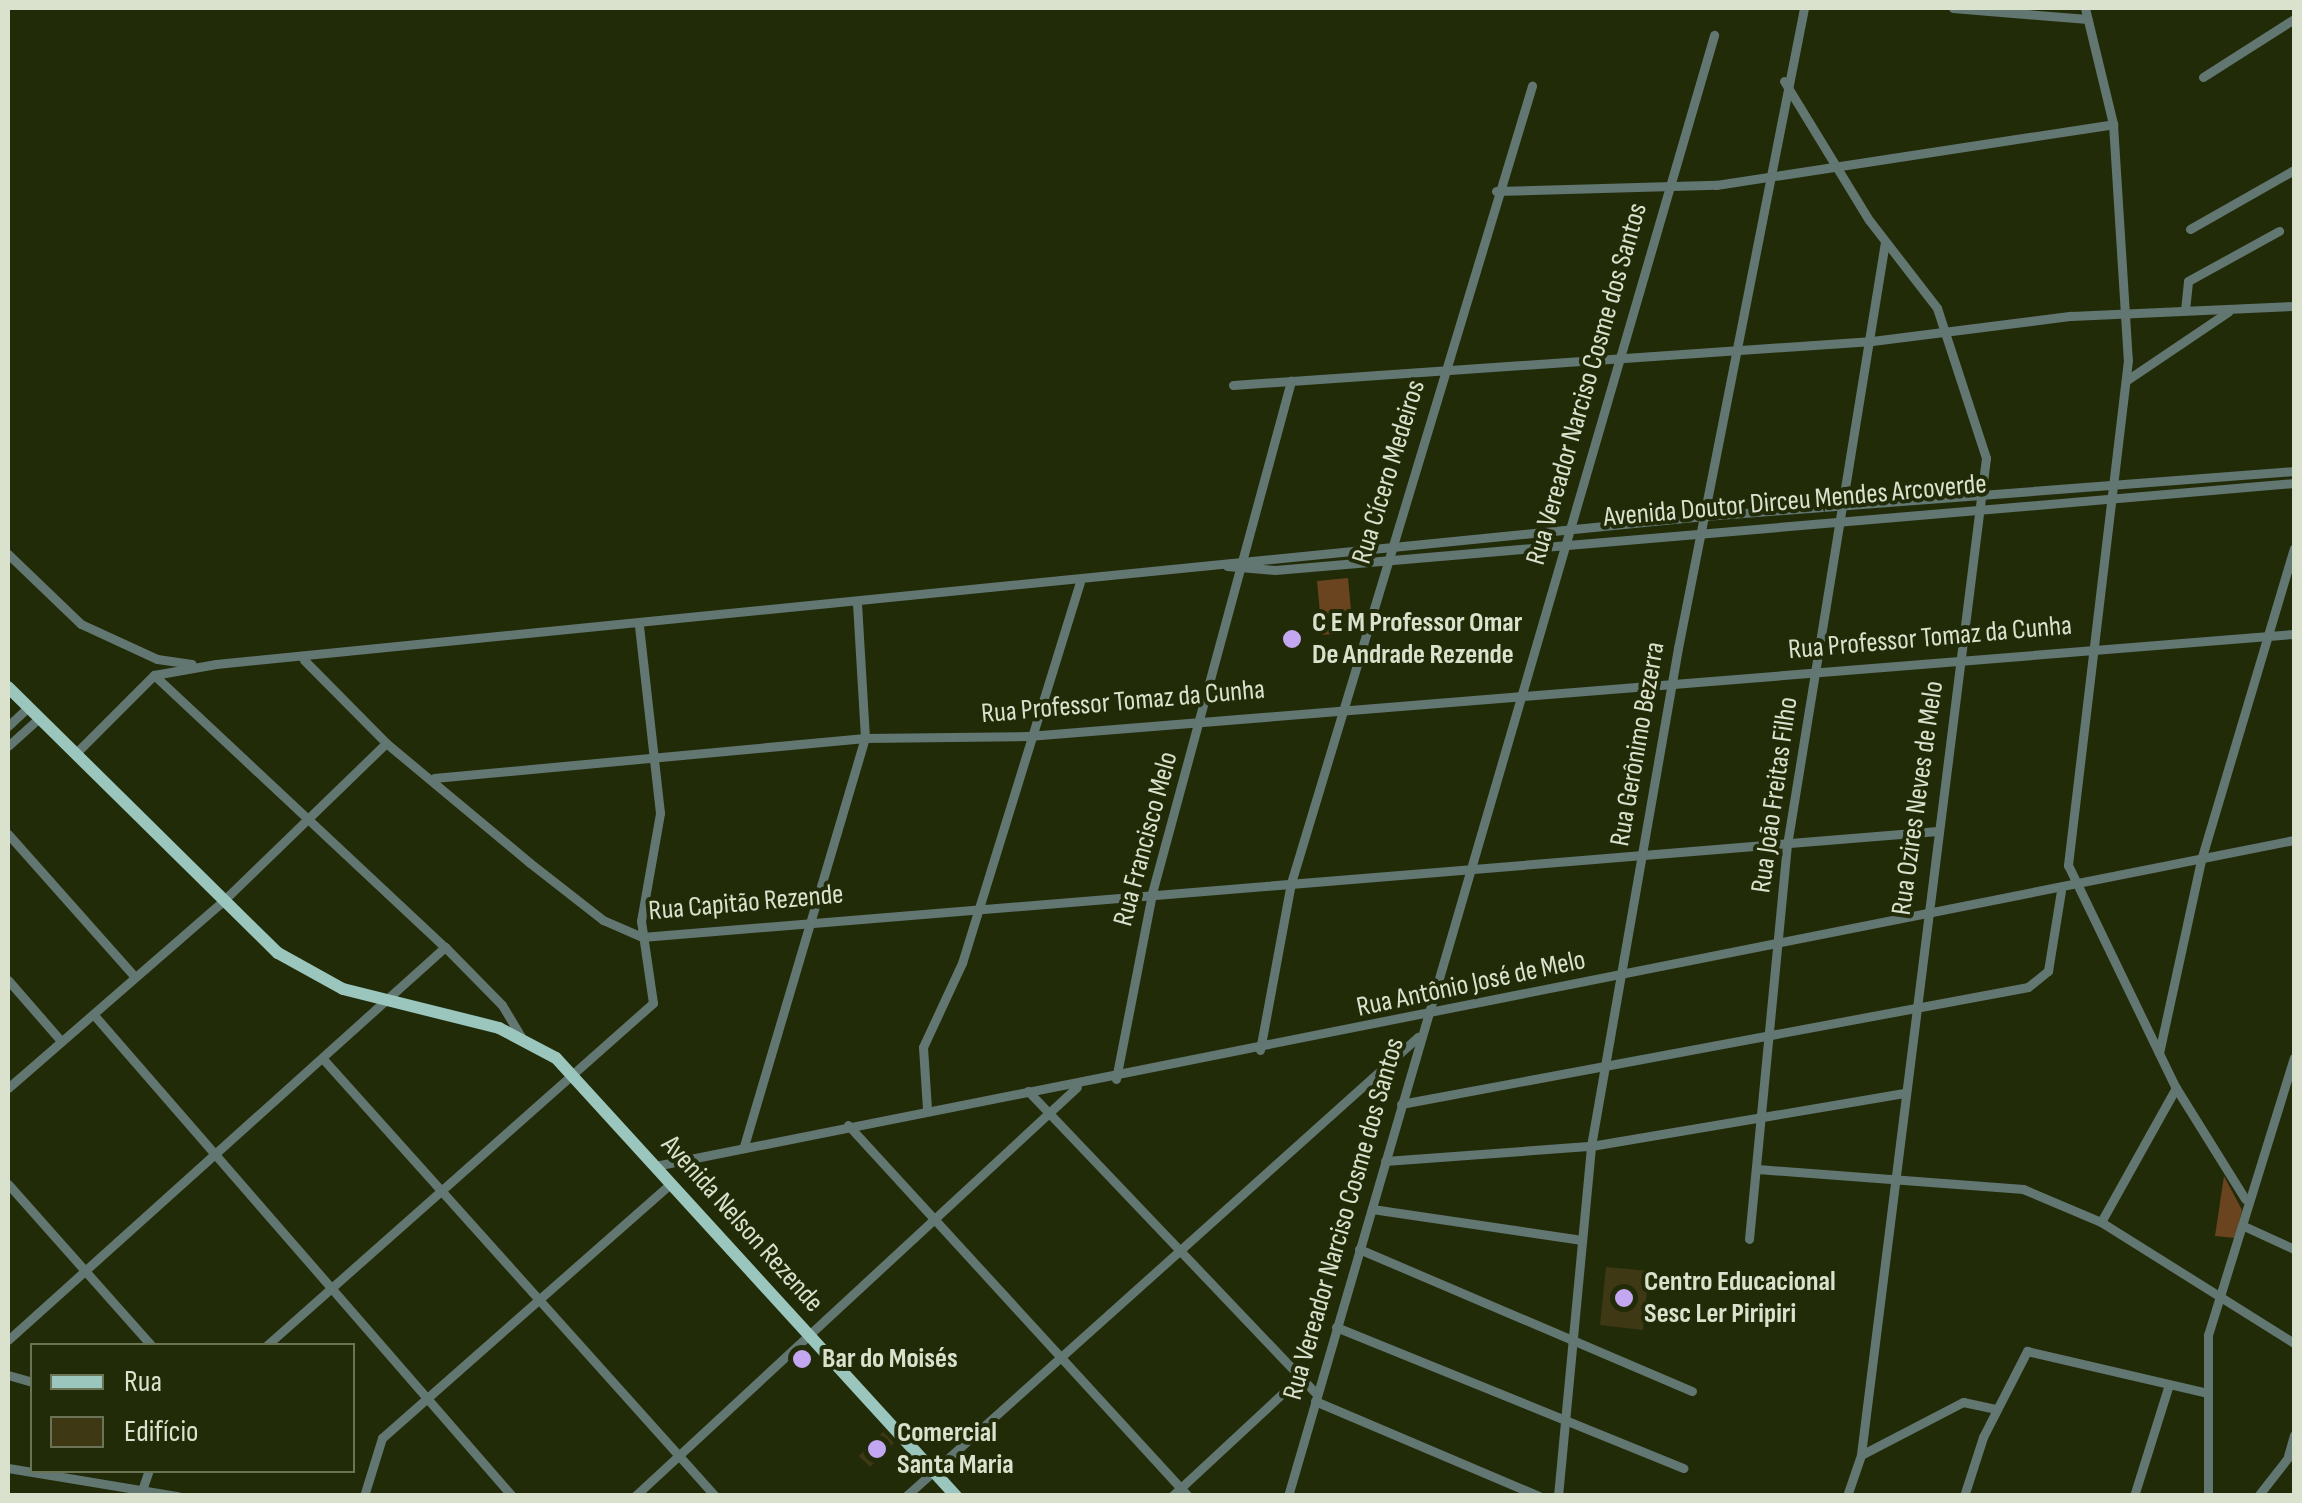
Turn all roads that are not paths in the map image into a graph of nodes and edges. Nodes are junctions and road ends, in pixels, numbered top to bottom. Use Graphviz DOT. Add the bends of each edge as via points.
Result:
graph roads {
  1 [pos="1804,8"];
  2 [pos="1954,8"];
  3 [pos="2085,8"];
  4 [pos="2294,18"];
  5 [pos="2088,19"];
  6 [pos="1714,35"];
  7 [pos="2203,77"];
  8 [pos="1784,81"];
  9 [pos="1532,86"];
  10 [pos="2113,124"];
  11 [pos="1839,169"];
  12 [pos="2294,170"];
  13 [pos="1767,178"];
  14 [pos="1668,188"];
  15 [pos="1496,191"];
  16 [pos="2190,229"];
  17 [pos="2279,231"];
  18 [pos="1885,242"];
  19 [pos="2294,306"];
  20 [pos="2185,310"];
  21 [pos="2232,310"];
  22 [pos="2124,314"];
  23 [pos="1949,334"];
  24 [pos="1872,341"];
  25 [pos="1735,352"];
  26 [pos="1616,358"];
  27 [pos="1442,371"];
  28 [pos="2127,380"];
  29 [pos="1290,381"];
  30 [pos="1233,385"];
  31 [pos="2294,471"];
  32 [pos="2294,483"];
  33 [pos="2114,484"];
  34 [pos="1986,494"];
  35 [pos="2113,496"];
  36 [pos="1846,506"];
  37 [pos="1985,507"];
  38 [pos="1706,516"];
  39 [pos="1844,520"];
  40 [pos="1703,530"];
  41 [pos="1567,531"];
  42 [pos="1563,544"];
  43 [pos="2294,549"];
  44 [pos="8,554"];
  45 [pos="1388,554"];
  46 [pos="1241,566"];
  47 [pos="1080,582"];
  48 [pos="856,606"];
  49 [pos="639,625"];
  50 [pos="2294,634"];
  51 [pos="2268,636"];
  52 [pos="2093,648"];
  53 [pos="304,660"];
  54 [pos="1960,660"];
  55 [pos="204,666"];
  56 [pos="1816,670"];
  57 [pos="154,675"];
  58 [pos="1672,682"];
  59 [pos="8,687"];
  60 [pos="1520,694"];
  61 [pos="1342,705"];
  62 [pos="27,708"];
  63 [pos="38,719"];
  64 [pos="1201,720"];
  65 [pos="8,726"];
  66 [pos="1028,736"];
  67 [pos="866,738"];
  68 [pos="386,743"];
  69 [pos="8,746"];
  70 [pos="75,754"];
  71 [pos="654,755"];
  72 [pos="434,778"];
  73 [pos="307,815"];
  74 [pos="1938,831"];
  75 [pos="8,834"];
  76 [pos="2294,840"];
  77 [pos="1787,845"];
  78 [pos="1641,856"];
  79 [pos="2201,860"];
  80 [pos="1470,870"];
  81 [pos="1292,883"];
  82 [pos="2076,886"];
  83 [pos="2061,891"];
  84 [pos="1152,893"];
  85 [pos="220,904"];
  86 [pos="980,905"];
  87 [pos="1924,918"];
  88 [pos="805,920"];
  89 [pos="642,936"];
  90 [pos="1779,944"];
  91 [pos="444,947"];
  92 [pos="1624,975"];
  93 [pos="135,977"];
  94 [pos="8,980"];
  95 [pos="385,1005"];
  96 [pos="1914,1008"];
  97 [pos="94,1015"];
  98 [pos="1427,1016"];
  99 [pos="1420,1035"];
  100 [pos="521,1036"];
  101 [pos="1770,1036"];
  102 [pos="61,1041"];
  103 [pos="1260,1050"];
  104 [pos="2159,1054"];
  105 [pos="2294,1058"];
  106 [pos="324,1060"];
  107 [pos="1606,1064"];
  108 [pos="572,1074"];
  109 [pos="1116,1078"];
  110 [pos="1079,1085"];
  111 [pos="8,1088"];
  112 [pos="2176,1088"];
  113 [pos="1028,1091"];
  114 [pos="1903,1094"];
  115 [pos="1402,1104"];
  116 [pos="927,1109"];
  117 [pos="1045,1116"];
  118 [pos="1759,1118"];
  119 [pos="848,1125"];
  120 [pos="744,1146"];
  121 [pos="1591,1146"];
  122 [pos="216,1154"];
  123 [pos="1385,1161"];
  124 [pos="655,1166"];
  125 [pos="1757,1169"];
  126 [pos="1893,1176"];
  127 [pos="8,1184"];
  128 [pos="670,1184"];
  129 [pos="438,1192"];
  130 [pos="2245,1199"];
  131 [pos="1372,1209"];
  132 [pos="2101,1222"];
  133 [pos="936,1224"];
  134 [pos="2246,1226"];
  135 [pos="1749,1238"];
  136 [pos="1582,1240"];
  137 [pos="1358,1249"];
  138 [pos="2294,1250"];
  139 [pos="1176,1255"];
  140 [pos="88,1272"];
  141 [pos="330,1290"];
  142 [pos="2220,1296"];
  143 [pos="539,1302"];
  144 [pos="1336,1327"];
  145 [pos="810,1337"];
  146 [pos="1573,1339"];
  147 [pos="8,1340"];
  148 [pos="2294,1342"];
  149 [pos="149,1343"];
  150 [pos="269,1343"];
  151 [pos="1062,1354"];
  152 [pos="1299,1378"];
  153 [pos="2169,1384"];
  154 [pos="1692,1390"];
  155 [pos="2207,1393"];
  156 [pos="1316,1397"];
  157 [pos="426,1398"];
  158 [pos="1995,1409"];
  159 [pos="1566,1419"];
  160 [pos="2294,1435"];
  161 [pos="2294,1450"];
  162 [pos="1860,1455"];
  163 [pos="676,1456"];
  164 [pos="2287,1460"];
  165 [pos="1683,1468"];
  166 [pos="934,1471"];
  167 [pos="35,1473"];
  168 [pos="1184,1491"];
  169 [pos="141,1493"];
  170 [pos="178,1496"];
  171 [pos="364,1496"];
  172 [pos="512,1496"];
  173 [pos="635,1496"];
  174 [pos="715,1496"];
  175 [pos="906,1496"];
  176 [pos="956,1496"];
  177 [pos="1172,1496"];
  178 [pos="1288,1496"];
  179 [pos="1539,1496"];
  180 [pos="1558,1496"];
  181 [pos="1848,1496"];
  182 [pos="1964,1496"];
  183 [pos="2134,1496"];
  184 [pos="2208,1496"];
  185 [pos="2258,1496"];
  1 -- 8 [label="street, Rua Gerônimo Bezerra"];
  2 -- 5 [label="street"];
  3 -- 5 [label="street"];
  4 -- 7 [label="street"];
  5 -- 10 [label="street"];
  6 -- 14 [label="street, Rua Vereador Narciso Cosme dos Santos"];
  8 -- 11 [label="street, Rua Ozires Neves de Melo"];
  8 -- 13 [label="street, Rua Gerônimo Bezerra"];
  9 -- 15 [label="street, Rua Cícero Medeiros"];
  10 -- 11 [label="street"];
  10 -- 22 [label="street"];
  11 -- 13 [label="street"];
  11 -- 18 [label="street, Rua Ozires Neves de Melo"];
  12 -- 16 [label="street"];
  13 -- 14 [label="street"];
  13 -- 25 [label="street, Rua Gerônimo Bezerra"];
  14 -- 15 [label="street"];
  14 -- 26 [label="street, Rua Vereador Narciso Cosme dos Santos"];
  15 -- 27 [label="street, Rua Cícero Medeiros"];
  17 -- 20 [label="street" via="2188,280"];
  18 -- 23 [label="street, Rua Ozires Neves de Melo" via="1927,290"];
  18 -- 24 [label="street, Rua João Freitas Filho"];
  19 -- 21 [label="street"];
  20 -- 21 [label="street"];
  20 -- 22 [label="street"];
  21 -- 28 [label="street"];
  22 -- 23 [label="street"];
  22 -- 28 [label="street"];
  23 -- 24 [label="street"];
  23 -- 34 [label="street, Rua Ozires Neves de Melo" via="1984,437"];
  24 -- 25 [label="street"];
  24 -- 36 [label="street, Rua João Freitas Filho"];
  25 -- 26 [label="street"];
  25 -- 38 [label="street, Rua Gerônimo Bezerra"];
  26 -- 27 [label="street"];
  26 -- 41 [label="street, Rua Vereador Narciso Cosme dos Santos"];
  27 -- 29 [label="street"];
  27 -- 45 [label="street, Rua Cícero Medeiros"];
  28 -- 33 [label="street"];
  29 -- 30 [label="street"];
  29 -- 46 [label="street, Rua Francisco Melo"];
  31 -- 33 [label="street, Avenida Doutor Dirceu Mendes Arcoverde"];
  32 -- 35 [label="street, Avenida Doutor Dirceu Mendes Arcoverde"];
  33 -- 34 [label="street, Avenida Doutor Dirceu Mendes Arcoverde"];
  33 -- 35 [label="street"];
  34 -- 36 [label="street, Avenida Doutor Dirceu Mendes Arcoverde"];
  34 -- 37 [label="street, Rua Ozires Neves de Melo"];
  35 -- 37 [label="street, Avenida Doutor Dirceu Mendes Arcoverde"];
  35 -- 52 [label="street"];
  36 -- 38 [label="street, Avenida Doutor Dirceu Mendes Arcoverde"];
  36 -- 39 [label="street, Rua João Freitas Filho"];
  37 -- 39 [label="street, Avenida Doutor Dirceu Mendes Arcoverde"];
  37 -- 54 [label="street, Rua Ozires Neves de Melo"];
  38 -- 40 [label="street, Rua Gerônimo Bezerra"];
  38 -- 41 [label="street, Avenida Doutor Dirceu Mendes Arcoverde"];
  39 -- 40 [label="street, Avenida Doutor Dirceu Mendes Arcoverde"];
  39 -- 56 [label="street, Rua João Freitas Filho"];
  40 -- 42 [label="street, Avenida Doutor Dirceu Mendes Arcoverde"];
  40 -- 58 [label="street, Rua Gerônimo Bezerra"];
  41 -- 42 [label="street, Rua Vereador Narciso Cosme dos Santos"];
  41 -- 45 [label="street, Avenida Doutor Dirceu Mendes Arcoverde"];
  42 -- 45 [label="street, Avenida Doutor Dirceu Mendes Arcoverde"];
  42 -- 60 [label="street, Rua Vereador Narciso Cosme dos Santos"];
  43 -- 51 [label="street"];
  44 -- 55 [label="street" via="81,624 111,641"];
  45 -- 46 [label="street, Avenida Doutor Dirceu Mendes Arcoverde"];
  45 -- 61 [label="street, Rua Cícero Medeiros"];
  46 -- 47 [label="street"];
  46 -- 64 [label="street, Rua Francisco Melo"];
  47 -- 48 [label="street"];
  47 -- 66 [label="street"];
  48 -- 49 [label="street"];
  48 -- 67 [label="street"];
  49 -- 53 [label="street"];
  49 -- 71 [label="street"];
  50 -- 51 [label="street, Rua Professor Tomaz da Cunha"];
  51 -- 52 [label="street, Rua Professor Tomaz da Cunha"];
  51 -- 79 [label="street"];
  52 -- 54 [label="street, Rua Professor Tomaz da Cunha"];
  52 -- 82 [label="street" via="2067,858"];
  53 -- 55 [label="street"];
  53 -- 68 [label="street, Rua Capitão Rezende"];
  54 -- 56 [label="street, Rua Professor Tomaz da Cunha"];
  54 -- 74 [label="street, Rua Ozires Neves de Melo"];
  55 -- 57 [label="street"];
  56 -- 58 [label="street, Rua Professor Tomaz da Cunha"];
  56 -- 77 [label="street, Rua João Freitas Filho"];
  57 -- 70 [label="street"];
  57 -- 73 [label="street"];
  58 -- 60 [label="street, Rua Professor Tomaz da Cunha"];
  58 -- 78 [label="street, Rua Gerônimo Bezerra"];
  59 -- 62 [label="main road"];
  60 -- 61 [label="street, Rua Professor Tomaz da Cunha"];
  60 -- 80 [label="street, Rua Vereador Narciso Cosme dos Santos"];
  61 -- 64 [label="street, Rua Professor Tomaz da Cunha"];
  61 -- 81 [label="street, Rua Cícero Medeiros"];
  62 -- 63 [label="main road"];
  62 -- 65 [label="street"];
  63 -- 69 [label="street"];
  63 -- 70 [label="main road"];
  64 -- 66 [label="street, Rua Professor Tomaz da Cunha"];
  64 -- 84 [label="street, Rua Francisco Melo"];
  66 -- 67 [label="street, Rua Professor Tomaz da Cunha"];
  66 -- 86 [label="street"];
  67 -- 71 [label="street, Rua Professor Tomaz da Cunha"];
  67 -- 88 [label="street"];
  68 -- 72 [label="street, Rua Capitão Rezende"];
  68 -- 73 [label="street"];
  70 -- 85 [label="main road"];
  71 -- 72 [label="street, Rua Professor Tomaz da Cunha"];
  71 -- 89 [label="street" via="658,830"];
  72 -- 89 [label="street, Rua Capitão Rezende" via="603,920"];
  73 -- 85 [label="street"];
  73 -- 91 [label="street"];
  74 -- 77 [label="street, Rua Capitão Rezende"];
  74 -- 87 [label="street, Rua Ozires Neves de Melo"];
  75 -- 93 [label="street"];
  76 -- 79 [label="street, Rua Antônio José de Melo"];
  77 -- 78 [label="street, Rua Capitão Rezende"];
  77 -- 90 [label="street, Rua João Freitas Filho"];
  78 -- 80 [label="street, Rua Capitão Rezende"];
  78 -- 92 [label="street, Rua Gerônimo Bezerra"];
  79 -- 82 [label="street, Rua Antônio José de Melo"];
  79 -- 104 [label="street"];
  80 -- 81 [label="street, Rua Capitão Rezende"];
  80 -- 98 [label="street, Rua Vereador Narciso Cosme dos Santos"];
  81 -- 84 [label="street, Rua Capitão Rezende"];
  81 -- 103 [label="street, Rua Cícero Medeiros"];
  82 -- 83 [label="street, Rua Antônio José de Melo"];
  82 -- 104 [label="street"];
  83 -- 87 [label="street, Rua Antônio José de Melo"];
  83 -- 96 [label="street" via="2046,978"];
  84 -- 86 [label="street, Rua Capitão Rezende"];
  84 -- 109 [label="street, Rua Francisco Melo"];
  85 -- 93 [label="street"];
  85 -- 95 [label="main road" via="278,953"];
  86 -- 88 [label="street, Rua Capitão Rezende"];
  86 -- 116 [label="street" via="922,1046"];
  87 -- 90 [label="street, Rua Antônio José de Melo"];
  87 -- 96 [label="street, Rua Ozires Neves de Melo"];
  88 -- 89 [label="street, Rua Capitão Rezende"];
  88 -- 120 [label="street"];
  89 -- 108 [label="street" via="656,992 648,1012"];
  90 -- 92 [label="street, Rua Antônio José de Melo"];
  90 -- 101 [label="street, Rua João Freitas Filho"];
  91 -- 95 [label="street"];
  91 -- 100 [label="street" via="502,1005"];
  92 -- 98 [label="street, Rua Antônio José de Melo"];
  92 -- 107 [label="street, Rua Gerônimo Bezerra"];
  93 -- 97 [label="street"];
  94 -- 102 [label="street"];
  95 -- 100 [label="main road"];
  95 -- 106 [label="street"];
  96 -- 101 [label="street"];
  96 -- 114 [label="street, Rua Ozires Neves de Melo"];
  97 -- 102 [label="street"];
  97 -- 122 [label="street"];
  98 -- 99 [label="street, Rua Vereador Narciso Cosme dos Santos"];
  98 -- 103 [label="street, Rua Antônio José de Melo"];
  99 -- 115 [label="street, Rua Vereador Narciso Cosme dos Santos"];
  99 -- 139 [label="street"];
  100 -- 108 [label="main road, Avenida Nelson Rezende"];
  101 -- 107 [label="street"];
  101 -- 118 [label="street, Rua João Freitas Filho"];
  102 -- 111 [label="street"];
  103 -- 109 [label="street, Rua Antônio José de Melo"];
  104 -- 112 [label="street"];
  105 -- 130 [label="street"];
  106 -- 122 [label="street"];
  106 -- 129 [label="street"];
  107 -- 115 [label="street"];
  107 -- 121 [label="street, Rua Gerônimo Bezerra"];
  108 -- 124 [label="main road, Avenida Nelson Rezende"];
  108 -- 129 [label="street"];
  109 -- 110 [label="street, Rua Antônio José de Melo"];
  110 -- 113 [label="street, Rua Antônio José de Melo"];
  110 -- 117 [label="street"];
  112 -- 130 [label="street"];
  112 -- 132 [label="street"];
  113 -- 116 [label="street, Rua Antônio José de Melo"];
  113 -- 117 [label="street"];
  114 -- 118 [label="street"];
  114 -- 126 [label="street, Rua Ozires Neves de Melo"];
  115 -- 123 [label="street, Rua Vereador Narciso Cosme dos Santos"];
  116 -- 119 [label="street, Rua Antônio José de Melo"];
  117 -- 133 [label="street"];
  117 -- 139 [label="street"];
  118 -- 121 [label="street"];
  118 -- 125 [label="street, Rua João Freitas Filho"];
  119 -- 120 [label="street, Rua Antônio José de Melo"];
  119 -- 133 [label="street"];
  120 -- 124 [label="street, Rua Antônio José de Melo"];
  121 -- 123 [label="street"];
  121 -- 136 [label="street, Rua Gerônimo Bezerra"];
  122 -- 140 [label="street"];
  122 -- 141 [label="street"];
  123 -- 131 [label="street, Rua Vereador Narciso Cosme dos Santos"];
  124 -- 128 [label="main road, Avenida Nelson Rezende"];
  125 -- 126 [label="street"];
  125 -- 135 [label="street, Rua João Freitas Filho"];
  126 -- 132 [label="street" via="2004,1184"];
  126 -- 162 [label="street, Rua Ozires Neves de Melo"];
  127 -- 140 [label="street"];
  128 -- 143 [label="street"];
  128 -- 145 [label="main road, Avenida Nelson Rezende"];
  129 -- 141 [label="street"];
  129 -- 143 [label="street"];
  130 -- 134 [label="street"];
  131 -- 136 [label="street"];
  131 -- 137 [label="street, Rua Vereador Narciso Cosme dos Santos"];
  132 -- 142 [label="street"];
  133 -- 145 [label="street"];
  133 -- 151 [label="street"];
  134 -- 138 [label="street"];
  134 -- 142 [label="street"];
  136 -- 146 [label="street, Rua Gerônimo Bezerra"];
  137 -- 144 [label="street, Rua Vereador Narciso Cosme dos Santos"];
  137 -- 146 [label="street"];
  139 -- 151 [label="street"];
  139 -- 152 [label="street"];
  140 -- 147 [label="street"];
  140 -- 149 [label="street"];
  141 -- 150 [label="street"];
  141 -- 157 [label="street"];
  142 -- 148 [label="street"];
  142 -- 155 [label="street" via="2208,1336"];
  143 -- 157 [label="street"];
  143 -- 163 [label="street"];
  144 -- 156 [label="street, Rua Vereador Narciso Cosme dos Santos"];
  144 -- 159 [label="street"];
  145 -- 163 [label="street"];
  145 -- 166 [label="main road, Avenida Nelson Rezende"];
  146 -- 154 [label="street"];
  146 -- 159 [label="street, Rua Gerônimo Bezerra"];
  151 -- 166 [label="street"];
  151 -- 168 [label="street"];
  152 -- 156 [label="street"];
  152 -- 168 [label="street"];
  153 -- 155 [label="street"];
  153 -- 158 [label="street" via="2027,1351"];
  153 -- 183 [label="street"];
  155 -- 184 [label="street"];
  156 -- 178 [label="street, Rua Vereador Narciso Cosme dos Santos"];
  156 -- 179 [label="street"];
  157 -- 171 [label="street" via="376,1446"];
  157 -- 172 [label="street"];
  158 -- 162 [label="street" via="1963,1402"];
  158 -- 182 [label="street"];
  159 -- 165 [label="street"];
  159 -- 180 [label="street, Rua Gerônimo Bezerra"];
  160 -- 164 [label="street"];
  161 -- 164 [label="street"];
  162 -- 181 [label="street, Rua Ozires Neves de Melo"];
  163 -- 173 [label="street"];
  163 -- 174 [label="street"];
  164 -- 185 [label="street"];
  166 -- 175 [label="street"];
  166 -- 176 [label="main road, Avenida Nelson Rezende"];
  167 -- 169 [label="street"];
  168 -- 177 [label="street"];
  169 -- 170 [label="street"];
}
